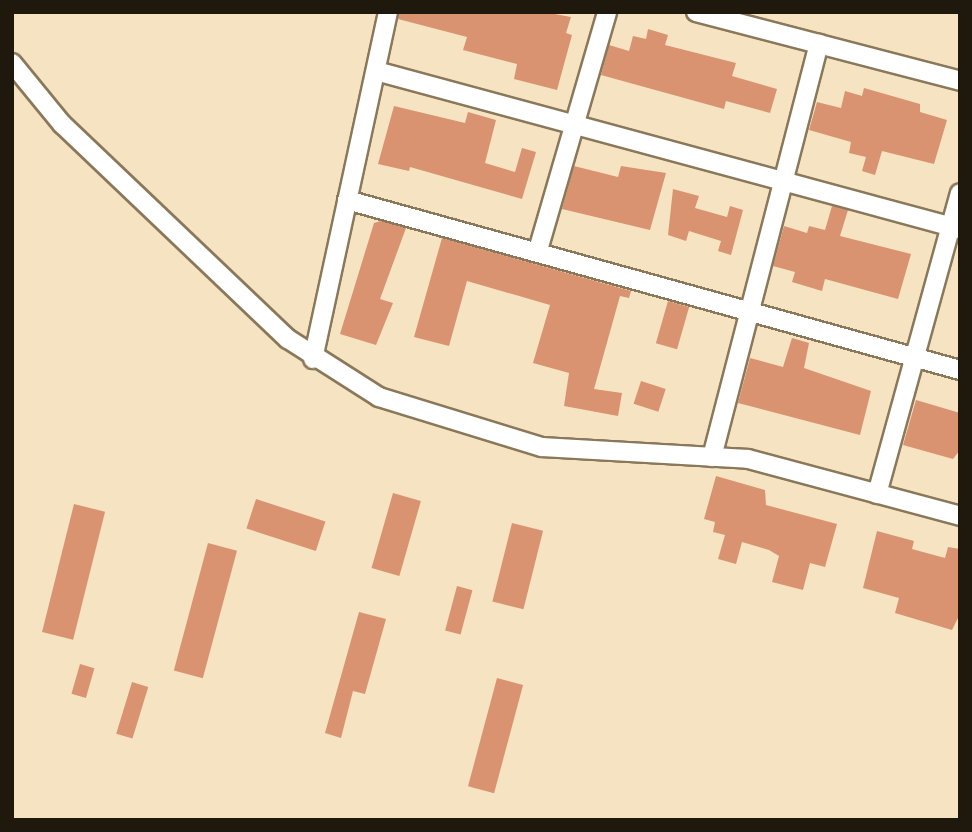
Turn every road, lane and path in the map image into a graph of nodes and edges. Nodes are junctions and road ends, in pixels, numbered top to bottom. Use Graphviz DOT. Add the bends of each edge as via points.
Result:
graph roads {
  1 [pos="388,12"];
  2 [pos="607,12"];
  3 [pos="696,12"];
  4 [pos="819,44"];
  5 [pos="12,62"];
  6 [pos="376,71"];
  7 [pos="960,80"];
  8 [pos="575,124"];
  9 [pos="783,183"];
  10 [pos="960,192"];
  11 [pos="347,200"];
  12 [pos="955,228"];
  13 [pos="538,250"];
  14 [pos="749,310"];
  15 [pos="912,357"];
  16 [pos="313,359"];
  17 [pos="960,370"];
  18 [pos="712,457"];
  19 [pos="877,494"];
  20 [pos="960,516"];
  1 -- 6 [label="street"];
  2 -- 8 [label="street"];
  3 -- 4 [label="street"];
  4 -- 7 [label="street"];
  4 -- 9 [label="street"];
  5 -- 16 [label="street" via="62,124"];
  6 -- 8 [label="street"];
  6 -- 11 [label="street"];
  8 -- 9 [label="street"];
  8 -- 13 [label="street"];
  9 -- 12 [label="street"];
  9 -- 14 [label="street"];
  10 -- 12 [label="street"];
  11 -- 13 [label="street"];
  11 -- 16 [label="street"];
  12 -- 15 [label="street"];
  13 -- 14 [label="street"];
  14 -- 15 [label="street"];
  14 -- 18 [label="street"];
  15 -- 17 [label="street"];
  15 -- 19 [label="street"];
  16 -- 18 [label="street" via="379,397 542,447"];
  18 -- 19 [label="street" via="747,459"];
  19 -- 20 [label="street"];
}
